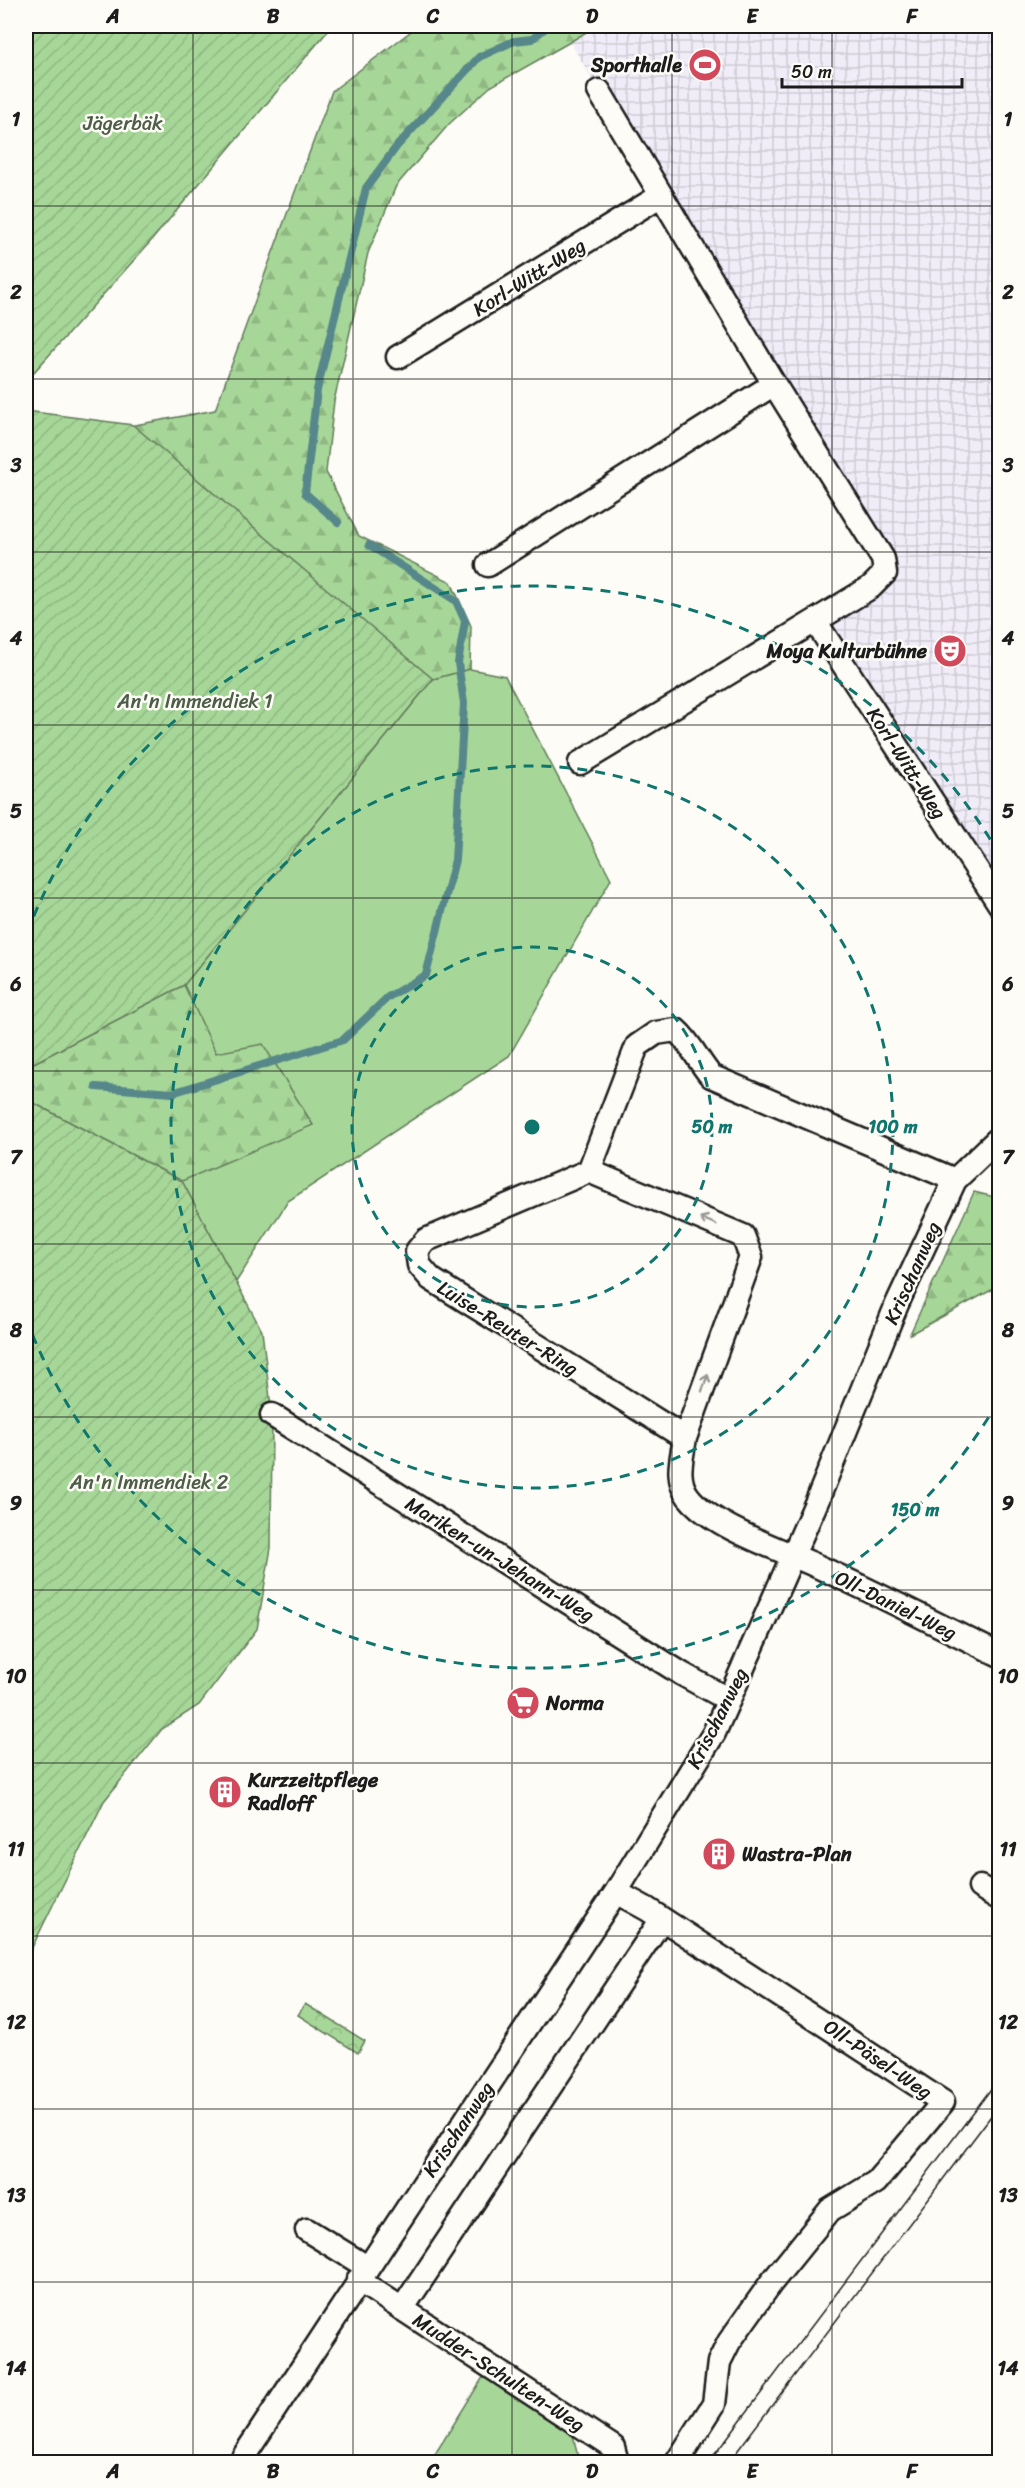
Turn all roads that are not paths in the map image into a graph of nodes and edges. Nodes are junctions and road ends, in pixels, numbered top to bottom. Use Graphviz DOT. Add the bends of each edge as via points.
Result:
graph roads {
  1 [pos="599,91"];
  2 [pos="660,196"];
  3 [pos="398,357"];
  4 [pos="774,384"];
  5 [pos="488,565"];
  6 [pos="815,621"];
  7 [pos="579,763"];
  8 [pos="999,905"];
  9 [pos="999,1137"];
  10 [pos="589,1171"];
  11 [pos="955,1180"];
  12 [pos="272,1415"];
  13 [pos="685,1438"];
  14 [pos="792,1555"];
  15 [pos="999,1655"];
  16 [pos="729,1700"];
  17 [pos="980,1887"];
  18 [pos="616,1892"];
  19 [pos="999,1899"];
  20 [pos="662,1919"];
  21 [pos="307,2230"];
  22 [pos="363,2273"];
  23 [pos="402,2309"];
  24 [pos="240,2463"];
  25 [pos="617,2463"];
  26 [pos="677,2463"];
  1 -- 2 [label="street"];
  2 -- 3 [label="street, Korl-Witt-Weg"];
  2 -- 4 [label="street"];
  4 -- 5 [label="street"];
  4 -- 6 [label="street" via="883,559 885,573 871,587"];
  6 -- 7 [label="street"];
  6 -- 8 [label="street, Korl-Witt-Weg"];
  9 -- 11 [label="street, Krischanweg"];
  10 -- 11 [label="street" via="637,1046 656,1033 676,1030 686,1038 711,1076"];
  13 -- 10 [label="street, one-way" via="751,1257 743,1236"];
  10 -- 13 [label="street, Luise-Reuter-Ring" via="426,1240 417,1251 418,1265 430,1280"];
  11 -- 14 [label="street, Krischanweg" via="897,1304"];
  12 -- 16 [label="street, Mariken-un-Jehann-Weg"];
  13 -- 14 [label="street" via="679,1472 686,1494 700,1509"];
  14 -- 15 [label="street, Oll-Daniel-Weg"];
  14 -- 16 [label="street, Krischanweg"];
  16 -- 18 [label="street, Krischanweg" via="714,1732"];
  17 -- 19 [label="street"];
  18 -- 20 [label="street, Oll-Päsel-Weg"];
  18 -- 22 [label="street, Krischanweg"];
  20 -- 23 [label="street, Mudder-Schulten-Weg"];
  20 -- 26 [label="street, Oll-Päsel-Weg" via="943,2102 876,2182 830,2210 771,2283 718,2362 714,2404"];
  21 -- 22 [label="street"];
  22 -- 23 [label="street, Mudder-Schulten-Weg"];
  22 -- 24 [label="street, Krischanweg"];
  23 -- 25 [label="street, Mudder-Schulten-Weg" via="613,2447"];
}
